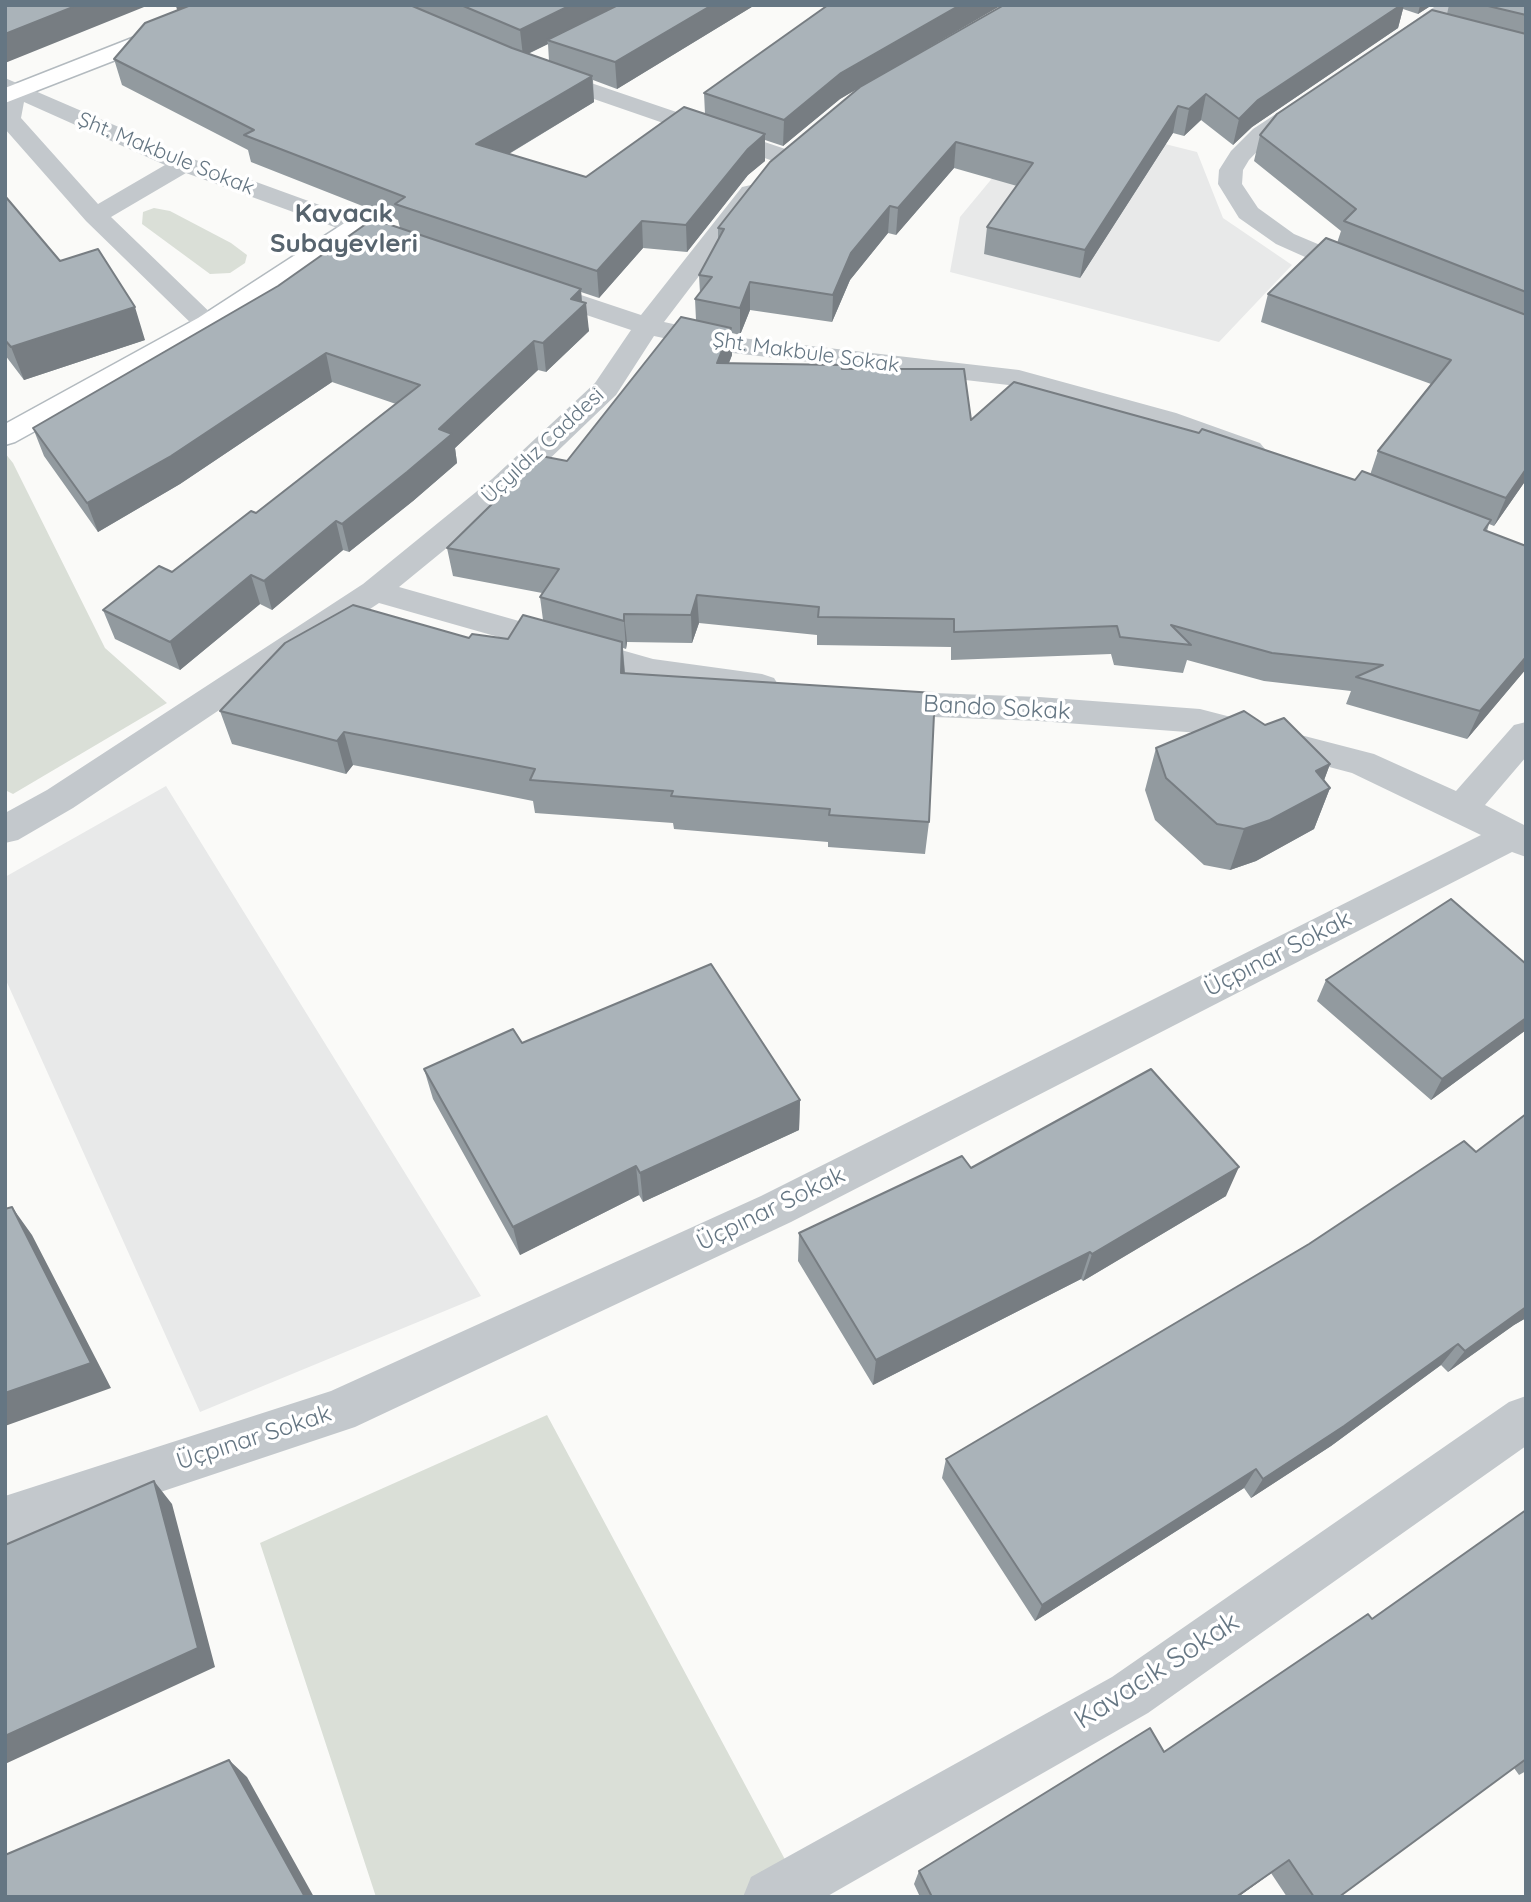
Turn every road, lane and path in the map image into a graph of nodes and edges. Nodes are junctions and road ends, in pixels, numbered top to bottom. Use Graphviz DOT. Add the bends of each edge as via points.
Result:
graph roads {
  1 [pos="236,5"];
  2 [pos="1451,5"];
  3 [pos="1398,18"];
  4 [pos="1422,26"];
  5 [pos="1448,33"];
  6 [pos="548,54"];
  7 [pos="1376,57"];
  8 [pos="9,91"];
  9 [pos="1318,96"];
  10 [pos="184,164"];
  11 [pos="95,216"];
  12 [pos="355,227"];
  13 [pos="419,250"];
  14 [pos="508,280"];
  15 [pos="1387,282"];
  16 [pos="208,324"];
  17 [pos="647,326"];
  18 [pos="5,436"];
  19 [pos="1269,456"];
  20 [pos="374,591"];
  21 [pos="798,691"];
  22 [pos="851,699"];
  23 [pos="1526,734"];
  24 [pos="1461,808"];
  25 [pos="5,830"];
  26 [pos="1518,839"];
  27 [pos="1526,1418"];
  28 [pos="5,1520"];
  29 [pos="771,1897"];
  1 -- 8 [label="street"];
  2 -- 4 [label="street"];
  3 -- 4 [label="street"];
  4 -- 5 [label="street"];
  4 -- 7 [label="street"];
  6 -- 17 [label="street, Üçyıldız Caddesi" via="524,66 799,149 759,182"];
  8 -- 10 [label="street, Şht. Makbule Sokak"];
  8 -- 11 [label="street" via="9,119"];
  9 -- 15 [label="street" via="1261,135 1231,170 1230,184 1248,213 1285,239"];
  10 -- 11 [label="street"];
  10 -- 12 [label="street, Şht. Makbule Sokak"];
  11 -- 16 [label="street"];
  12 -- 13 [label="street, Şht. Makbule Sokak"];
  12 -- 16 [label="street"];
  14 -- 17 [label="street, Şht. Makbule Sokak"];
  16 -- 18 [label="street"];
  17 -- 19 [label="street, Şht. Makbule Sokak" via="733,345 1019,378 1166,419"];
  17 -- 20 [label="street, Üçyıldız Caddesi" via="606,389 503,486"];
  20 -- 21 [label="street" via="653,670"];
  20 -- 25 [label="street, Üçyıldız Caddesi" via="60,799"];
  22 -- 24 [label="street, Bando Sokak" via="1200,721 1362,763"];
  23 -- 24 [label="street"];
  24 -- 26 [label="street, Bando Sokak"];
  26 -- 28 [label="street, Üçpınar Sokak" via="776,1209 338,1411"];
  27 -- 29 [label="street, Kavacık Sokak" via="1130,1695"];
}
